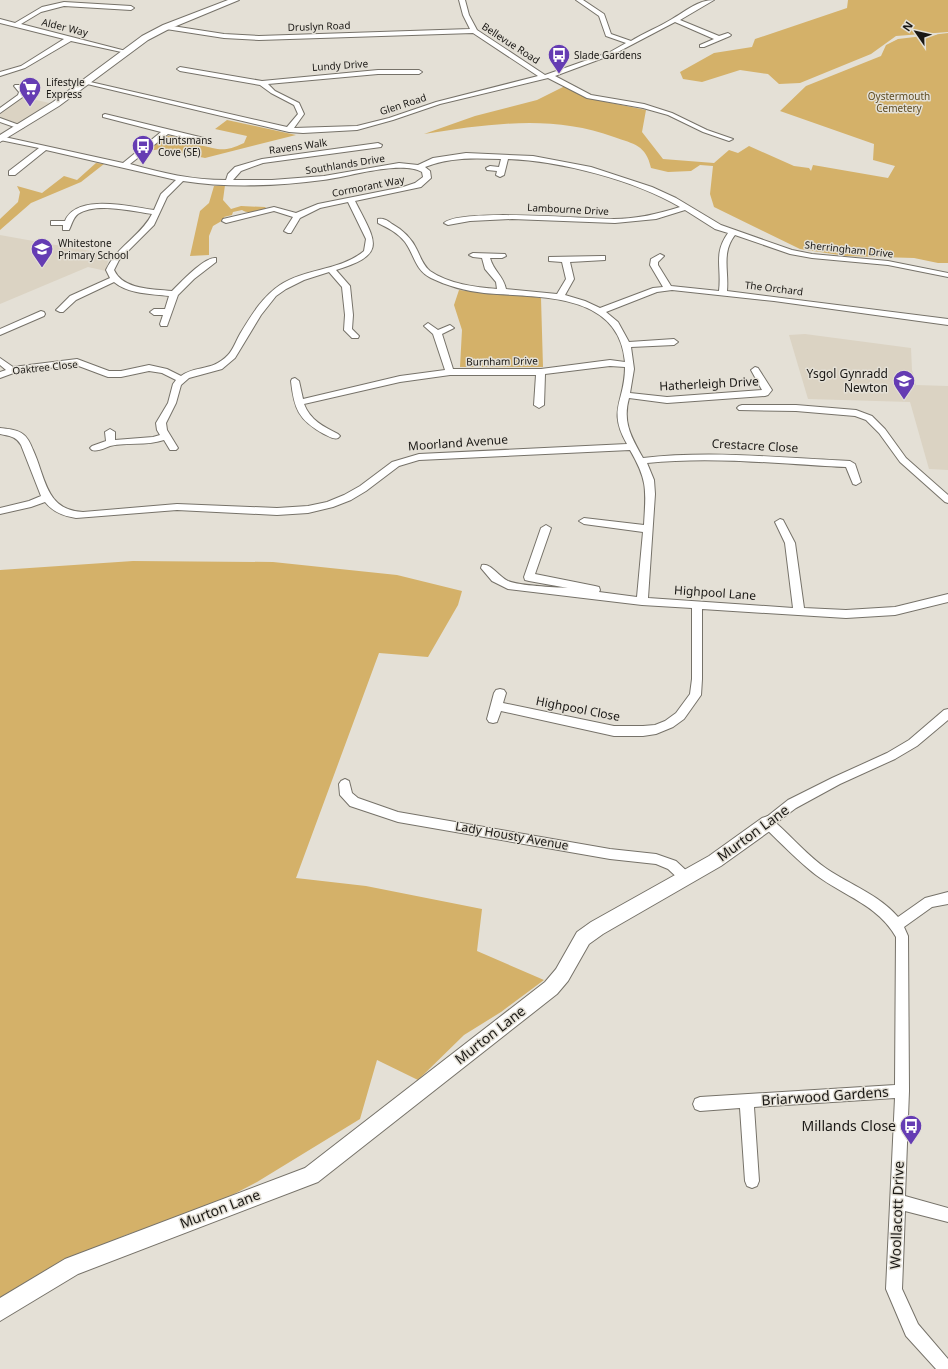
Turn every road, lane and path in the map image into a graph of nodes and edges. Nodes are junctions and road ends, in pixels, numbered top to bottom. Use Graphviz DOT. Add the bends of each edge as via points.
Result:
graph roads {
  1 [pos="235,0"];
  2 [pos="462,0"];
  3 [pos="579,0"];
  4 [pos="711,0"];
  5 [pos="131,8"];
  6 [pos="675,20"];
  7 [pos="0,21"];
  8 [pos="16,25"];
  9 [pos="166,27"];
  10 [pos="474,31"];
  11 [pos="728,35"];
  12 [pos="718,38"];
  13 [pos="69,39"];
  14 [pos="631,43"];
  15 [pos="702,46"];
  16 [pos="124,52"];
  17 [pos="180,69"];
  18 [pos="418,72"];
  19 [pos="0,74"];
  20 [pos="547,76"];
  21 [pos="86,83"];
  22 [pos="262,83"];
  23 [pos="17,86"];
  24 [pos="0,111"];
  25 [pos="105,116"];
  26 [pos="0,120"];
  27 [pos="20,127"];
  28 [pos="289,130"];
  29 [pos="166,132"];
  30 [pos="1,138"];
  31 [pos="729,139"];
  32 [pos="201,140"];
  33 [pos="378,146"];
  34 [pos="44,148"];
  35 [pos="506,156"];
  36 [pos="124,165"];
  37 [pos="420,166"];
  38 [pos="490,168"];
  39 [pos="12,173"];
  40 [pos="180,180"];
  41 [pos="229,182"];
  42 [pos="351,200"];
  43 [pos="685,208"];
  44 [pos="155,212"];
  45 [pos="297,216"];
  46 [pos="226,221"];
  47 [pos="381,221"];
  48 [pos="54,223"];
  49 [pos="448,223"];
  50 [pos="293,227"];
  51 [pos="733,232"];
  52 [pos="473,255"];
  53 [pos="485,256"];
  54 [pos="502,256"];
  55 [pos="660,256"];
  56 [pos="602,258"];
  57 [pos="552,259"];
  58 [pos="213,260"];
  59 [pos="566,260"];
  60 [pos="192,265"];
  61 [pos="200,268"];
  62 [pos="330,269"];
  63 [pos="948,275"];
  64 [pos="114,279"];
  65 [pos="668,288"];
  66 [pos="502,291"];
  67 [pos="723,293"];
  68 [pos="174,294"];
  69 [pos="560,296"];
  70 [pos="60,310"];
  71 [pos="600,311"];
  72 [pos="154,312"];
  73 [pos="167,312"];
  74 [pos="42,314"];
  75 [pos="25,321"];
  76 [pos="948,322"];
  77 [pos="164,324"];
  78 [pos="428,326"];
  79 [pos="450,328"];
  80 [pos="33,329"];
  81 [pos="0,332"];
  82 [pos="437,333"];
  83 [pos="354,336"];
  84 [pos="674,342"];
  85 [pos="626,345"];
  86 [pos="0,361"];
  87 [pos="629,365"];
  88 [pos="12,370"];
  89 [pos="755,370"];
  90 [pos="450,372"];
  91 [pos="541,372"];
  92 [pos="0,375"];
  93 [pos="181,379"];
  94 [pos="295,381"];
  95 [pos="626,395"];
  96 [pos="298,403"];
  97 [pos="539,405"];
  98 [pos="742,408"];
  99 [pos="0,431"];
  100 [pos="110,432"];
  101 [pos="166,436"];
  102 [pos="335,436"];
  103 [pos="111,444"];
  104 [pos="634,447"];
  105 [pos="95,448"];
  106 [pos="174,448"];
  107 [pos="640,461"];
  108 [pos="856,482"];
  109 [pos="48,498"];
  110 [pos="948,500"];
  111 [pos="0,511"];
  112 [pos="584,521"];
  113 [pos="780,522"];
  114 [pos="546,528"];
  115 [pos="648,529"];
  116 [pos="486,568"];
  117 [pos="527,582"];
  118 [pos="948,598"];
  119 [pos="642,601"];
  120 [pos="697,605"];
  121 [pos="799,612"];
  122 [pos="500,693"];
  123 [pos="497,706"];
  124 [pos="948,712"];
  125 [pos="493,719"];
  126 [pos="345,784"];
  127 [pos="768,823"];
  128 [pos="686,878"];
  129 [pos="948,898"];
  130 [pos="897,925"];
  131 [pos="902,1091"];
  132 [pos="747,1102"];
  133 [pos="700,1104"];
  134 [pos="752,1181"];
  135 [pos="898,1202"];
  136 [pos="948,1216"];
  137 [pos="0,1310"];
  138 [pos="944,1369"];
  1 -- 9 [label="street"];
  2 -- 10 [label="street, Bellevue Road"];
  3 -- 14 [label="street" via="602,15 608,35"];
  4 -- 6 [label="street, Glen Road"];
  5 -- 8 [label="street" via="53,5"];
  6 -- 12 [label="street"];
  6 -- 14 [label="street, Glen Road"];
  7 -- 8 [label="street, Alder Way"];
  8 -- 13 [label="street, Alder Way"];
  9 -- 10 [label="street, Druslyn Road" via="224,36 259,38"];
  9 -- 16 [label="street"];
  10 -- 20 [label="street, Bellevue Road"];
  11 -- 12 [label="street"];
  12 -- 15 [label="street"];
  13 -- 16 [label="street, Alder Way"];
  13 -- 19 [label="street" via="23,66"];
  14 -- 20 [label="street, Glen Road" via="612,53"];
  16 -- 21 [label="street"];
  17 -- 22 [label="street, Lundy Drive"];
  18 -- 22 [label="street, Lundy Drive" via="378,72"];
  20 -- 28 [label="street, Glen Road" via="438,103 357,128"];
  20 -- 31 [label="street" via="589,96 644,106"];
  21 -- 27 [label="street"];
  21 -- 28 [label="street, Glen Road"];
  22 -- 28 [label="street, Lundy Drive" via="273,92 297,104 301,114"];
  23 -- 24 [label="street" via="23,92 21,96"];
  25 -- 29 [label="street"];
  26 -- 27 [label="street"];
  27 -- 30 [label="street"];
  29 -- 32 [label="street"];
  29 -- 36 [label="street"];
  30 -- 34 [label="street, Southlands Drive"];
  33 -- 41 [label="street, Ravens Walk" via="262,161 238,170"];
  34 -- 36 [label="street, Southlands Drive"];
  34 -- 39 [label="street"];
  35 -- 37 [label="street, Southlands Drive" via="466,155 436,160"];
  35 -- 38 [label="street" via="500,172"];
  35 -- 43 [label="street, Southlands Drive" via="533,158 588,169 649,189"];
  36 -- 40 [label="street, Southlands Drive"];
  37 -- 41 [label="street, Southlands Drive" via="399,165 301,180"];
  37 -- 42 [label="street, Cormorant Way" via="426,171 427,178 418,185"];
  40 -- 41 [label="street, Southlands Drive"];
  40 -- 44 [label="street" via="164,196"];
  42 -- 45 [label="street, Cormorant Way" via="318,206"];
  42 -- 62 [label="street" via="370,239 369,250 355,261"];
  43 -- 49 [label="street, Lambourne Drive" via="656,217 630,220 512,217"];
  43 -- 51 [label="street, Sherringham Drive" via="718,227"];
  44 -- 48 [label="street" via="96,205 76,212 66,225"];
  44 -- 64 [label="street" via="151,223 114,261 110,270"];
  45 -- 46 [label="street" via="274,210 241,213"];
  45 -- 50 [label="street"];
  47 -- 66 [label="street" via="407,238 420,265 432,275 461,287"];
  51 -- 63 [label="street, Sherringham Drive" via="800,254 888,263"];
  51 -- 67 [label="street" via="724,243 721,252"];
  52 -- 53 [label="street"];
  53 -- 54 [label="street"];
  53 -- 66 [label="street" via="489,269 500,281"];
  55 -- 65 [label="street" via="654,264"];
  56 -- 59 [label="street"];
  57 -- 59 [label="street"];
  58 -- 61 [label="street"];
  59 -- 69 [label="street" via="570,279"];
  60 -- 61 [label="street"];
  61 -- 68 [label="street"];
  62 -- 83 [label="street" via="346,286 348,330"];
  62 -- 93 [label="street" via="291,282 268,301 226,362 219,367"];
  64 -- 68 [label="street" via="119,284 130,287"];
  64 -- 70 [label="street" via="73,298"];
  65 -- 67 [label="street, The Orchard"];
  65 -- 71 [label="street, The Orchard"];
  66 -- 69 [label="street" via="537,292"];
  67 -- 76 [label="street, The Orchard"];
  68 -- 73 [label="street"];
  69 -- 71 [label="street"];
  71 -- 85 [label="street" via="616,325"];
  72 -- 73 [label="street"];
  73 -- 77 [label="street"];
  74 -- 75 [label="street"];
  75 -- 80 [label="street"];
  75 -- 81 [label="street"];
  78 -- 82 [label="street"];
  79 -- 82 [label="street"];
  82 -- 90 [label="street"];
  84 -- 85 [label="street"];
  85 -- 87 [label="street"];
  86 -- 88 [label="street"];
  87 -- 91 [label="street, Burnham Drive" via="610,363"];
  87 -- 95 [label="street" via="630,378"];
  88 -- 92 [label="street, Oaktree Close"];
  88 -- 93 [label="street, Oaktree Close" via="77,362 108,374 149,368 164,371"];
  89 -- 95 [label="street, Hatherleigh Drive" via="768,390 765,393 667,400"];
  90 -- 91 [label="street, Burnham Drive"];
  90 -- 96 [label="street, Burnham Drive" via="400,379"];
  91 -- 97 [label="street"];
  93 -- 101 [label="street" via="161,422"];
  94 -- 96 [label="street"];
  95 -- 104 [label="street" via="621,416"];
  96 -- 102 [label="street" via="306,418"];
  98 -- 110 [label="street" via="796,408 856,413 869,418 903,460"];
  99 -- 109 [label="street" via="16,434 23,441"];
  100 -- 103 [label="street"];
  101 -- 103 [label="street" via="154,440"];
  101 -- 106 [label="street"];
  103 -- 105 [label="street"];
  104 -- 107 [label="street"];
  104 -- 109 [label="street, Moorland Avenue" via="406,459 388,467 351,496 324,506 275,512 170,507 76,515 56,508"];
  107 -- 108 [label="street, Crestacre Close" via="696,456 850,464"];
  107 -- 115 [label="street" via="649,480"];
  109 -- 111 [label="street"];
  112 -- 115 [label="street"];
  113 -- 121 [label="street" via="790,543"];
  114 -- 117 [label="street"];
  115 -- 119 [label="street"];
  116 -- 117 [label="street, Highpool Lane" via="491,576 508,585"];
  117 -- 119 [label="street, Highpool Lane" via="603,597"];
  118 -- 121 [label="street, Highpool Lane" via="894,611 846,614"];
  119 -- 120 [label="street, Highpool Lane"];
  120 -- 121 [label="street, Highpool Lane"];
  120 -- 123 [label="street, Highpool Close" via="697,679 694,695 680,716 669,724 643,731 614,731"];
  122 -- 123 [label="street"];
  123 -- 125 [label="street"];
  124 -- 127 [label="street, Murton Lane" via="913,743 792,804"];
  126 -- 128 [label="street, Lady Housty Avenue" via="346,795 354,802 398,817 610,854 656,859 672,865"];
  127 -- 128 [label="street, Murton Lane" via="715,861"];
  127 -- 130 [label="street" via="822,872 884,910"];
  128 -- 137 [label="street, Murton Lane" via="583,938 562,975 551,988 311,1175 72,1266"];
  129 -- 130 [label="street" via="929,902"];
  130 -- 131 [label="street, Woollacott Drive" via="902,936"];
  131 -- 132 [label="street, Briarwood Gardens"];
  131 -- 135 [label="street, Woollacott Drive"];
  132 -- 133 [label="street, Briarwood Gardens"];
  132 -- 134 [label="street, Briarwood Gardens"];
  135 -- 136 [label="street"];
  135 -- 138 [label="street, Woollacott Drive" via="894,1289 912,1330"];
}
